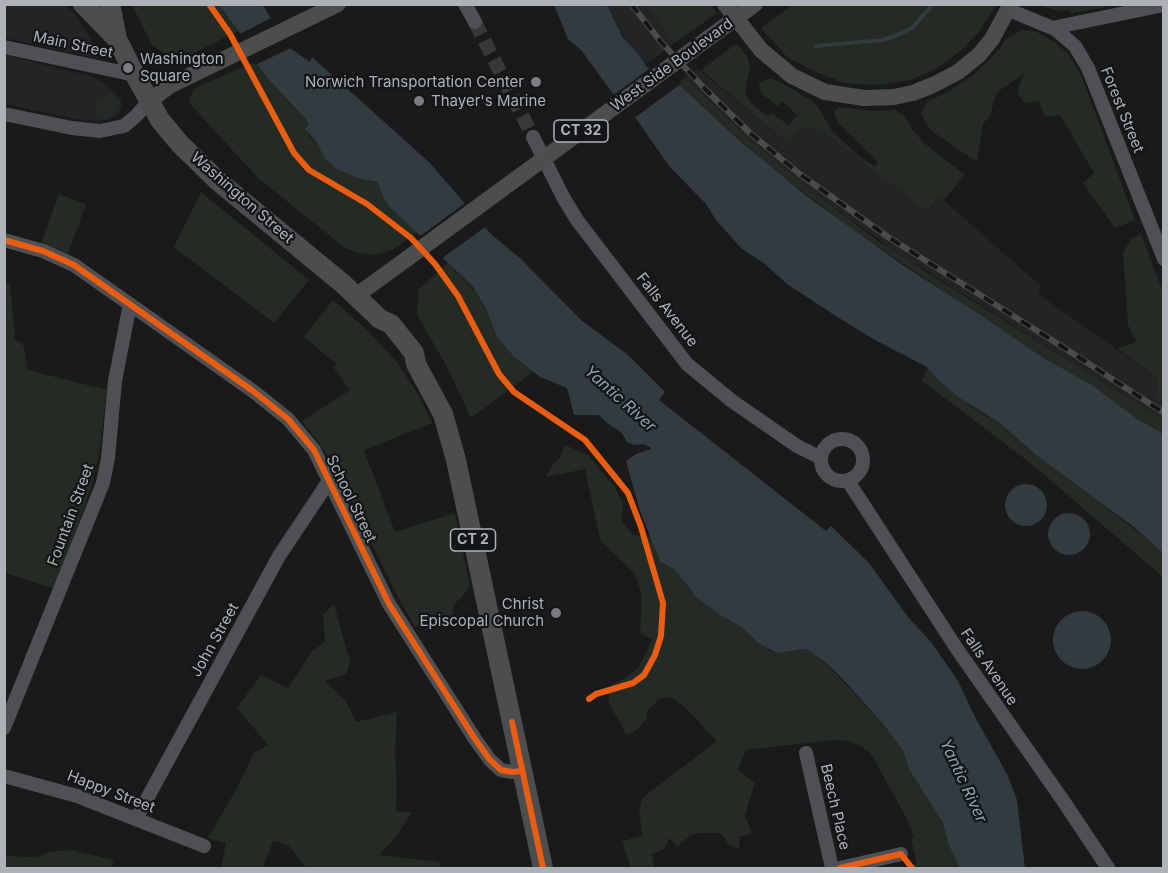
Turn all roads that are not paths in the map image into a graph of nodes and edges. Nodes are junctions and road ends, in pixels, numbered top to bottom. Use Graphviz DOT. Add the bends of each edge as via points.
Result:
graph roads {
  1 [pos="83,4"];
  2 [pos="110,4"];
  3 [pos="338,4"];
  4 [pos="465,4"];
  5 [pos="725,4"];
  6 [pos="755,4"];
  7 [pos="1164,5"];
  8 [pos="1010,7"];
  9 [pos="475,22"];
  10 [pos="1052,28"];
  11 [pos="117,39"];
  12 [pos="4,47"];
  13 [pos="135,75"];
  14 [pos="149,101"];
  15 [pos="4,114"];
  16 [pos="533,137"];
  17 [pos="8,244"];
  18 [pos="1164,260"];
  19 [pos="357,295"];
  20 [pos="130,304"];
  21 [pos="821,458"];
  22 [pos="329,481"];
  23 [pos="848,481"];
  24 [pos="4,728"];
  25 [pos="806,753"];
  26 [pos="522,771"];
  27 [pos="4,776"];
  28 [pos="136,819"];
  29 [pos="204,846"];
  30 [pos="901,854"];
  31 [pos="543,868"];
  32 [pos="832,868"];
  33 [pos="840,868"];
  34 [pos="1108,868"];
  1 -- 11 [label="highway, CT 2"];
  2 -- 11 [label="highway, CT 2"];
  3 -- 14 [label="main road" via="168,87"];
  4 -- 9 [label="street"];
  5 -- 8 [label="main road" via="761,50 792,76 825,92 864,98 907,94 952,75 984,49"];
  6 -- 19 [label="main road, West Side Boulevard / CT 32, bridge"];
  7 -- 10 [label="street"];
  8 -- 10 [label="street, Forest Street"];
  10 -- 18 [label="street, Forest Street" via="1075,46 1088,68"];
  11 -- 13 [label="highway, CT 2"];
  12 -- 13 [label="street, Main Street"];
  13 -- 14 [label="highway, CT 2"];
  14 -- 15 [label="street" via="124,126 100,131"];
  14 -- 19 [label="highway, Washington Street / CT 2" via="171,133 209,173"];
  16 -- 21 [label="street, Falls Avenue" via="568,207 687,364 732,401"];
  17 -- 20 [label="street, School Street" via="65,260"];
  19 -- 26 [label="highway, Washington Street / CT 2" via="380,319 390,322 414,353 443,414 455,454"];
  20 -- 22 [label="street, School Street" via="288,419 314,450"];
  20 -- 24 [label="street, Fountain Street" via="115,381 103,483"];
  21 -- 23 [label="street, Falls Avenue" via="823,470 831,478"];
  21 -- 23 [label="street" via="832,442 845,440 857,446 863,457 862,469"];
  22 -- 26 [label="street, School Street" via="388,604 475,739 495,766"];
  22 -- 28 [label="street, John Street" via="279,556"];
  23 -- 34 [label="street, Falls Avenue" via="957,649"];
  25 -- 32 [label="street, Beech Place"];
  26 -- 31 [label="highway, Washington Street / CT 2"];
  27 -- 28 [label="street, Happy Street" via="55,789"];
  28 -- 29 [label="street, Happy Street"];
  30 -- 33 [label="street"];
}
